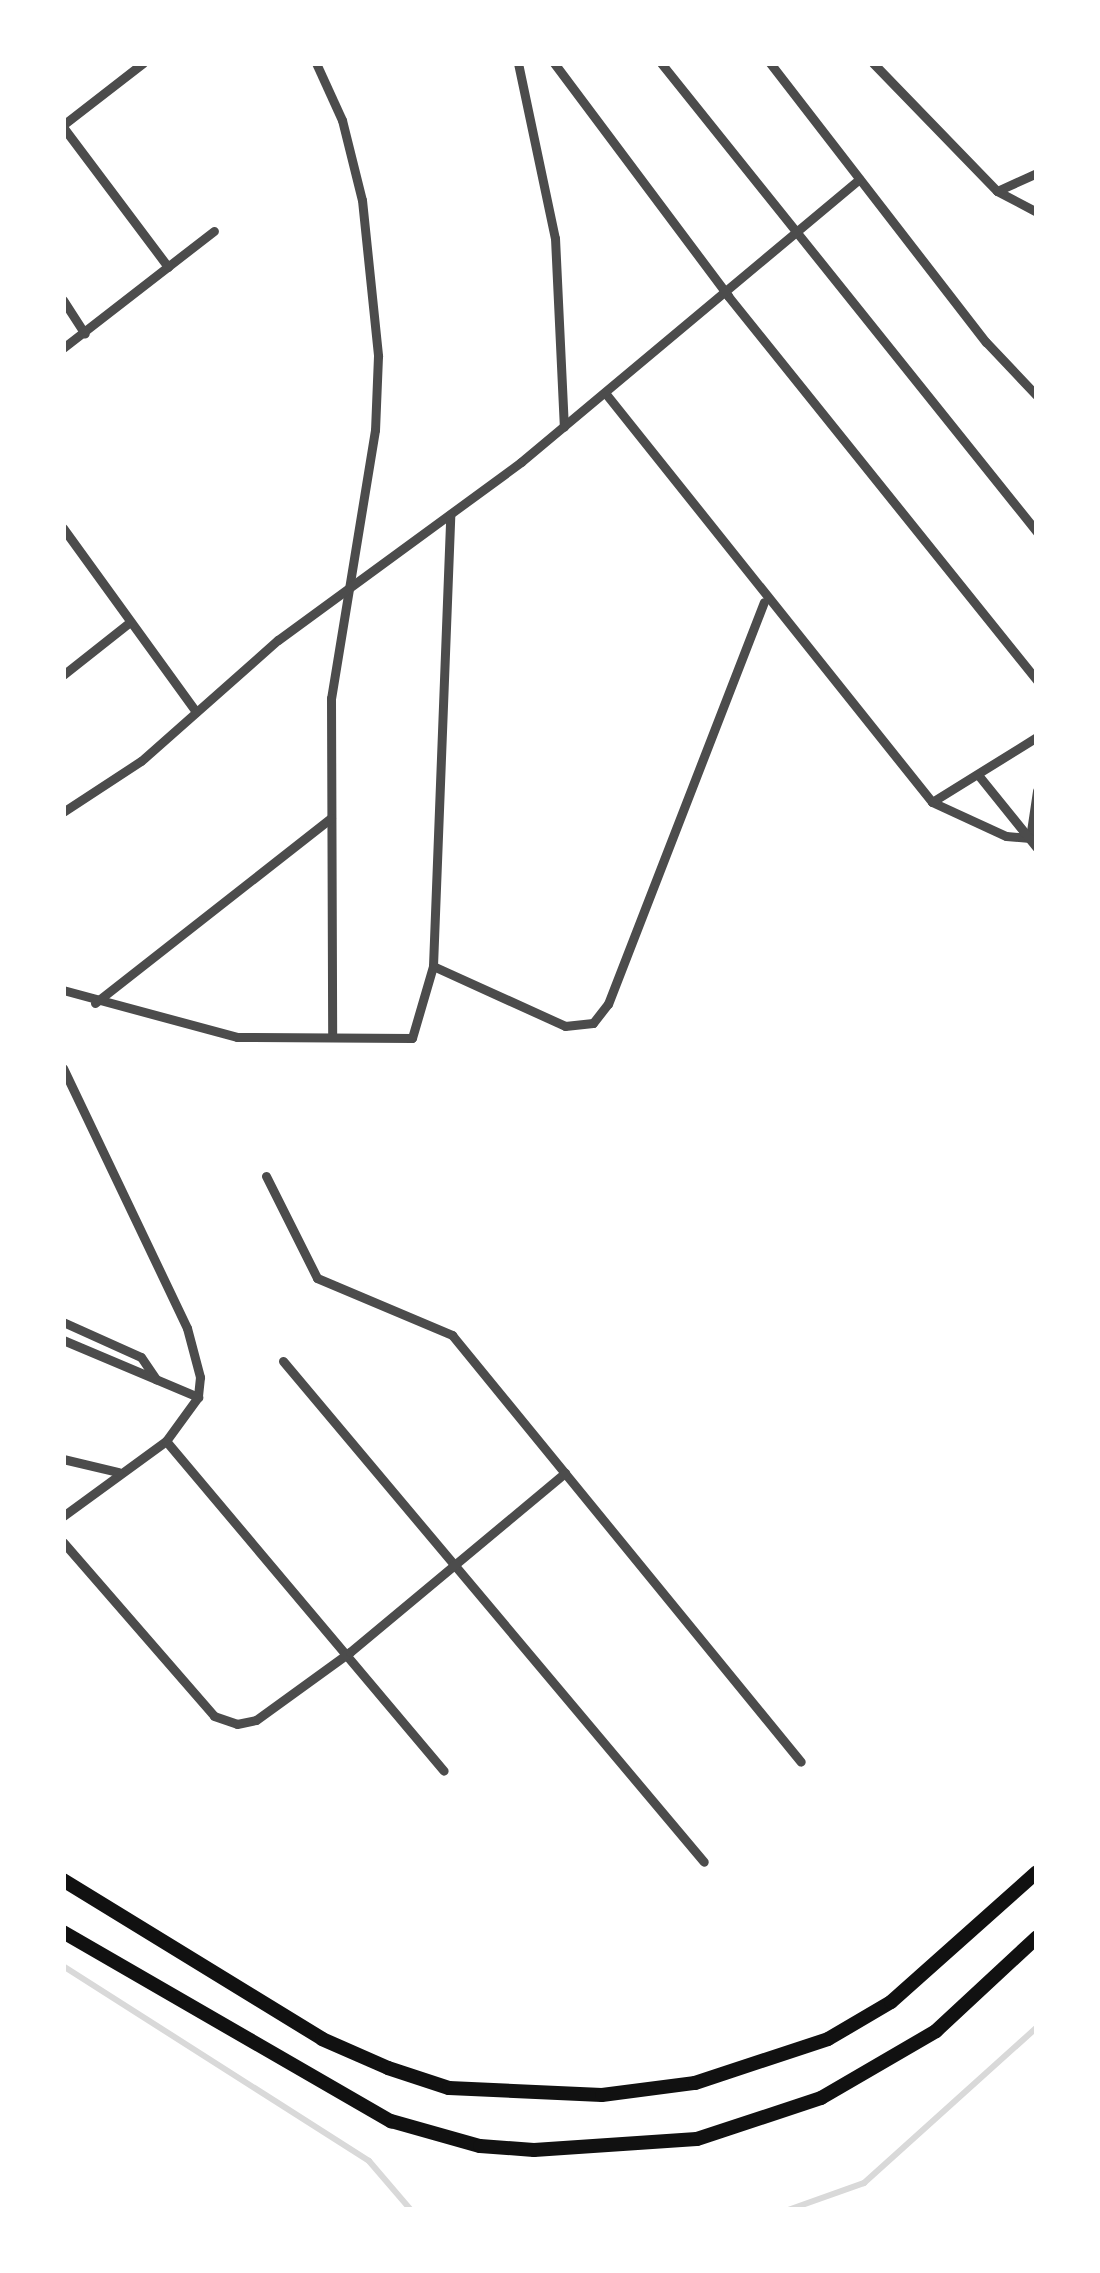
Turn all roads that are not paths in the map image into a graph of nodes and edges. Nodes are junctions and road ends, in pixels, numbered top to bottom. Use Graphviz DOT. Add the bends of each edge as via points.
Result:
graph roads {
  1 [pos="143,63"];
  2 [pos="316,63"];
  3 [pos="518,63"];
  4 [pos="554,63"];
  5 [pos="661,63"];
  6 [pos="770,63"];
  7 [pos="873,63"];
  8 [pos="63,126"];
  9 [pos="1037,173"];
  10 [pos="859,178"];
  11 [pos="997,191"];
  12 [pos="1037,212"];
  13 [pos="214,231"];
  14 [pos="799,236"];
  15 [pos="168,267"];
  16 [pos="728,296"];
  17 [pos="63,300"];
  18 [pos="85,334"];
  19 [pos="63,348"];
  20 [pos="606,394"];
  21 [pos="1037,396"];
  22 [pos="564,427"];
  23 [pos="450,514"];
  24 [pos="63,528"];
  25 [pos="1037,532"];
  26 [pos="344,589"];
  27 [pos="764,602"];
  28 [pos="130,622"];
  29 [pos="63,675"];
  30 [pos="1037,680"];
  31 [pos="196,712"];
  32 [pos="1037,737"];
  33 [pos="979,776"];
  34 [pos="1037,791"];
  35 [pos="932,802"];
  36 [pos="63,812"];
  37 [pos="331,818"];
  38 [pos="1034,843"];
  39 [pos="434,966"];
  40 [pos="63,990"];
  41 [pos="94,1003"];
  42 [pos="332,1033"];
  43 [pos="63,1068"];
  44 [pos="266,1176"];
  45 [pos="63,1322"];
  46 [pos="63,1340"];
  47 [pos="283,1361"];
  48 [pos="156,1379"];
  49 [pos="198,1397"];
  50 [pos="166,1441"];
  51 [pos="63,1459"];
  52 [pos="118,1472"];
  53 [pos="565,1473"];
  54 [pos="63,1516"];
  55 [pos="63,1542"];
  56 [pos="455,1565"];
  57 [pos="350,1652"];
  58 [pos="801,1762"];
  59 [pos="444,1771"];
  60 [pos="704,1862"];
  61 [pos="1037,1873"];
  62 [pos="63,1880"];
  63 [pos="63,1932"];
  64 [pos="1037,1937"];
  1 -- 8 [label="street"];
  2 -- 26 [label="street" via="351,154 377,284 375,430"];
  3 -- 22 [label="street" via="555,238"];
  4 -- 16 [label="street"];
  5 -- 14 [label="street"];
  6 -- 10 [label="street"];
  7 -- 11 [label="street"];
  8 -- 15 [label="street"];
  9 -- 11 [label="street"];
  10 -- 14 [label="street"];
  10 -- 21 [label="street"];
  11 -- 12 [label="street"];
  13 -- 15 [label="street"];
  14 -- 16 [label="street"];
  14 -- 25 [label="street"];
  15 -- 18 [label="street"];
  16 -- 20 [label="street"];
  16 -- 30 [label="street"];
  17 -- 18 [label="street"];
  18 -- 19 [label="street"];
  20 -- 22 [label="street"];
  20 -- 27 [label="street"];
  22 -- 23 [label="street"];
  23 -- 26 [label="street"];
  23 -- 39 [label="street"];
  24 -- 28 [label="street"];
  26 -- 31 [label="street"];
  26 -- 37 [label="street" via="331,698"];
  27 -- 35 [label="street"];
  27 -- 39 [label="street" via="608,1004 592,1023 565,1027"];
  28 -- 29 [label="street"];
  28 -- 31 [label="street"];
  31 -- 36 [label="street" via="141,761"];
  32 -- 33 [label="street"];
  33 -- 35 [label="street"];
  33 -- 38 [label="street"];
  34 -- 38 [label="street"];
  35 -- 38 [label="street"];
  37 -- 41 [label="street"];
  37 -- 42 [label="street"];
  39 -- 42 [label="street" via="412,1038"];
  40 -- 41 [label="street"];
  41 -- 42 [label="street" via="237,1037"];
  43 -- 49 [label="street" via="188,1328"];
  44 -- 53 [label="street" via="316,1279 452,1335"];
  45 -- 48 [label="street" via="141,1357"];
  46 -- 48 [label="street"];
  47 -- 56 [label="street"];
  48 -- 49 [label="street"];
  49 -- 50 [label="street"];
  50 -- 52 [label="street"];
  50 -- 57 [label="street"];
  51 -- 52 [label="street"];
  52 -- 54 [label="street"];
  53 -- 56 [label="street"];
  53 -- 58 [label="street"];
  55 -- 57 [label="street" via="214,1716 256,1720"];
  56 -- 57 [label="street"];
  56 -- 60 [label="street"];
  57 -- 59 [label="street"];
  61 -- 62 [label="main road" via="892,2002 827,2039 695,2083 602,2095 449,2088 388,2068 322,2039"];
  63 -- 64 [label="main road" via="391,2121 480,2146 534,2150 697,2139 821,2098 935,2031"];
}
